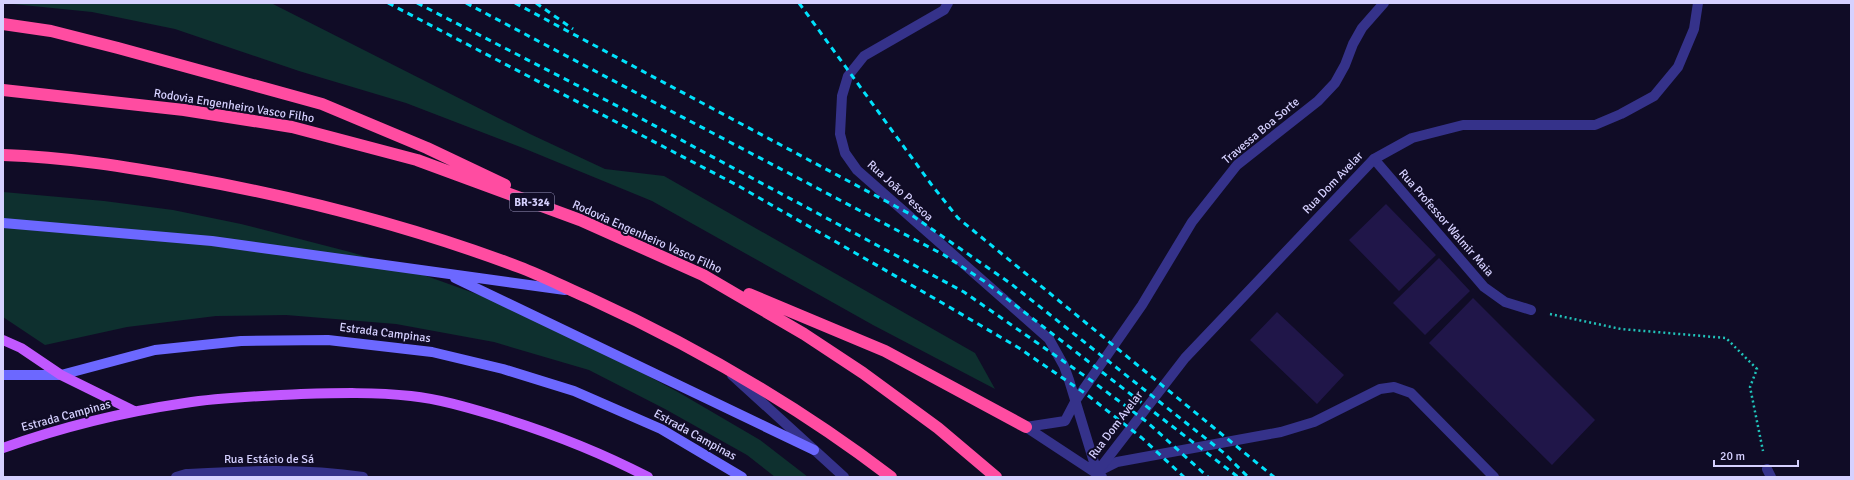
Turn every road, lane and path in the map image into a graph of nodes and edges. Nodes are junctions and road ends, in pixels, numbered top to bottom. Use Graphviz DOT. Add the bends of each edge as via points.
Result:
graph roads {
  1 [pos="956,3"];
  2 [pos="1384,3"];
  3 [pos="1698,3"];
  4 [pos="946,7"];
  5 [pos="3,24"];
  6 [pos="3,90"];
  7 [pos="3,155"];
  8 [pos="1374,159"];
  9 [pos="580,220"];
  10 [pos="3,223"];
  11 [pos="446,273"];
  12 [pos="703,275"];
  13 [pos="572,291"];
  14 [pos="1531,310"];
  15 [pos="3,340"];
  16 [pos="719,363"];
  17 [pos="3,375"];
  18 [pos="61,375"];
  19 [pos="1076,400"];
  20 [pos="134,412"];
  21 [pos="1026,427"];
  22 [pos="3,448"];
  23 [pos="814,450"];
  24 [pos="1769,473"];
  25 [pos="1099,475"];
  26 [pos="176,477"];
  27 [pos="363,477"];
  28 [pos="648,477"];
  29 [pos="742,477"];
  30 [pos="844,477"];
  31 [pos="891,477"];
  32 [pos="996,477"];
  33 [pos="1494,477"];
  1 -- 4 [label="street, Rua João Pessoa"];
  2 -- 19 [label="street, Travessa Boa Sorte" via="1362,28 1335,83 1318,100 1237,165 1192,222 1142,305"];
  3 -- 8 [label="street, Rua Dom Avelar" via="1694,29 1678,67 1654,96 1621,114 1595,125 1463,126 1412,138"];
  4 -- 19 [label="street, Rua João Pessoa" via="864,56 848,76 840,115 840,134 845,153 857,170 1049,339 1064,366"];
  5 -- 9 [label="highway" via="51,31 96,42 322,104 427,148"];
  6 -- 9 [label="highway, Rodovia Engenheiro Vasco Filho / BR-324" via="184,110 292,127 417,160"];
  7 -- 13 [label="highway" via="91,162 246,188 437,238 521,268"];
  8 -- 14 [label="street, Rua Professor Walmir Maia" via="1484,287 1505,302"];
  8 -- 25 [label="street, Rua Dom Avelar" via="1184,358"];
  9 -- 12 [label="highway, Rodovia Engenheiro Vasco Filho / BR-324"];
  10 -- 11 [label="main road" via="212,241"];
  11 -- 13 [label="main road"];
  11 -- 23 [label="main road"];
  12 -- 21 [label="highway" via="885,351"];
  12 -- 32 [label="highway, Rodovia Engenheiro Vasco Filho / BR-324" via="804,334 863,373 938,428"];
  13 -- 16 [label="highway" via="626,315"];
  14 -- 24 [label="path" via="1621,330 1726,338 1757,369 1750,387"];
  15 -- 18 [label="main road" via="21,348"];
  16 -- 23 [label="street"];
  16 -- 31 [label="highway" via="808,418"];
  17 -- 18 [label="main road, Estrada Campinas"];
  18 -- 20 [label="main road"];
  18 -- 29 [label="main road, Estrada Campinas" via="154,350 241,341 328,340 432,352 504,369 574,391 661,429"];
  19 -- 21 [label="street" via="1065,421"];
  19 -- 25 [label="street, Rua João Pessoa"];
  20 -- 22 [label="main road, Estrada Campinas" via="44,433"];
  20 -- 28 [label="main road, Estrada Campinas" via="186,402 259,396 363,392 412,396 462,406 565,439"];
  21 -- 25 [label="street"];
  23 -- 30 [label="street"];
  25 -- 33 [label="street" via="1117,462 1281,432 1314,422 1380,389 1394,387 1411,393"];
  26 -- 27 [label="street, Rua Estácio de Sá" via="186,474 264,470 337,473"];
}
